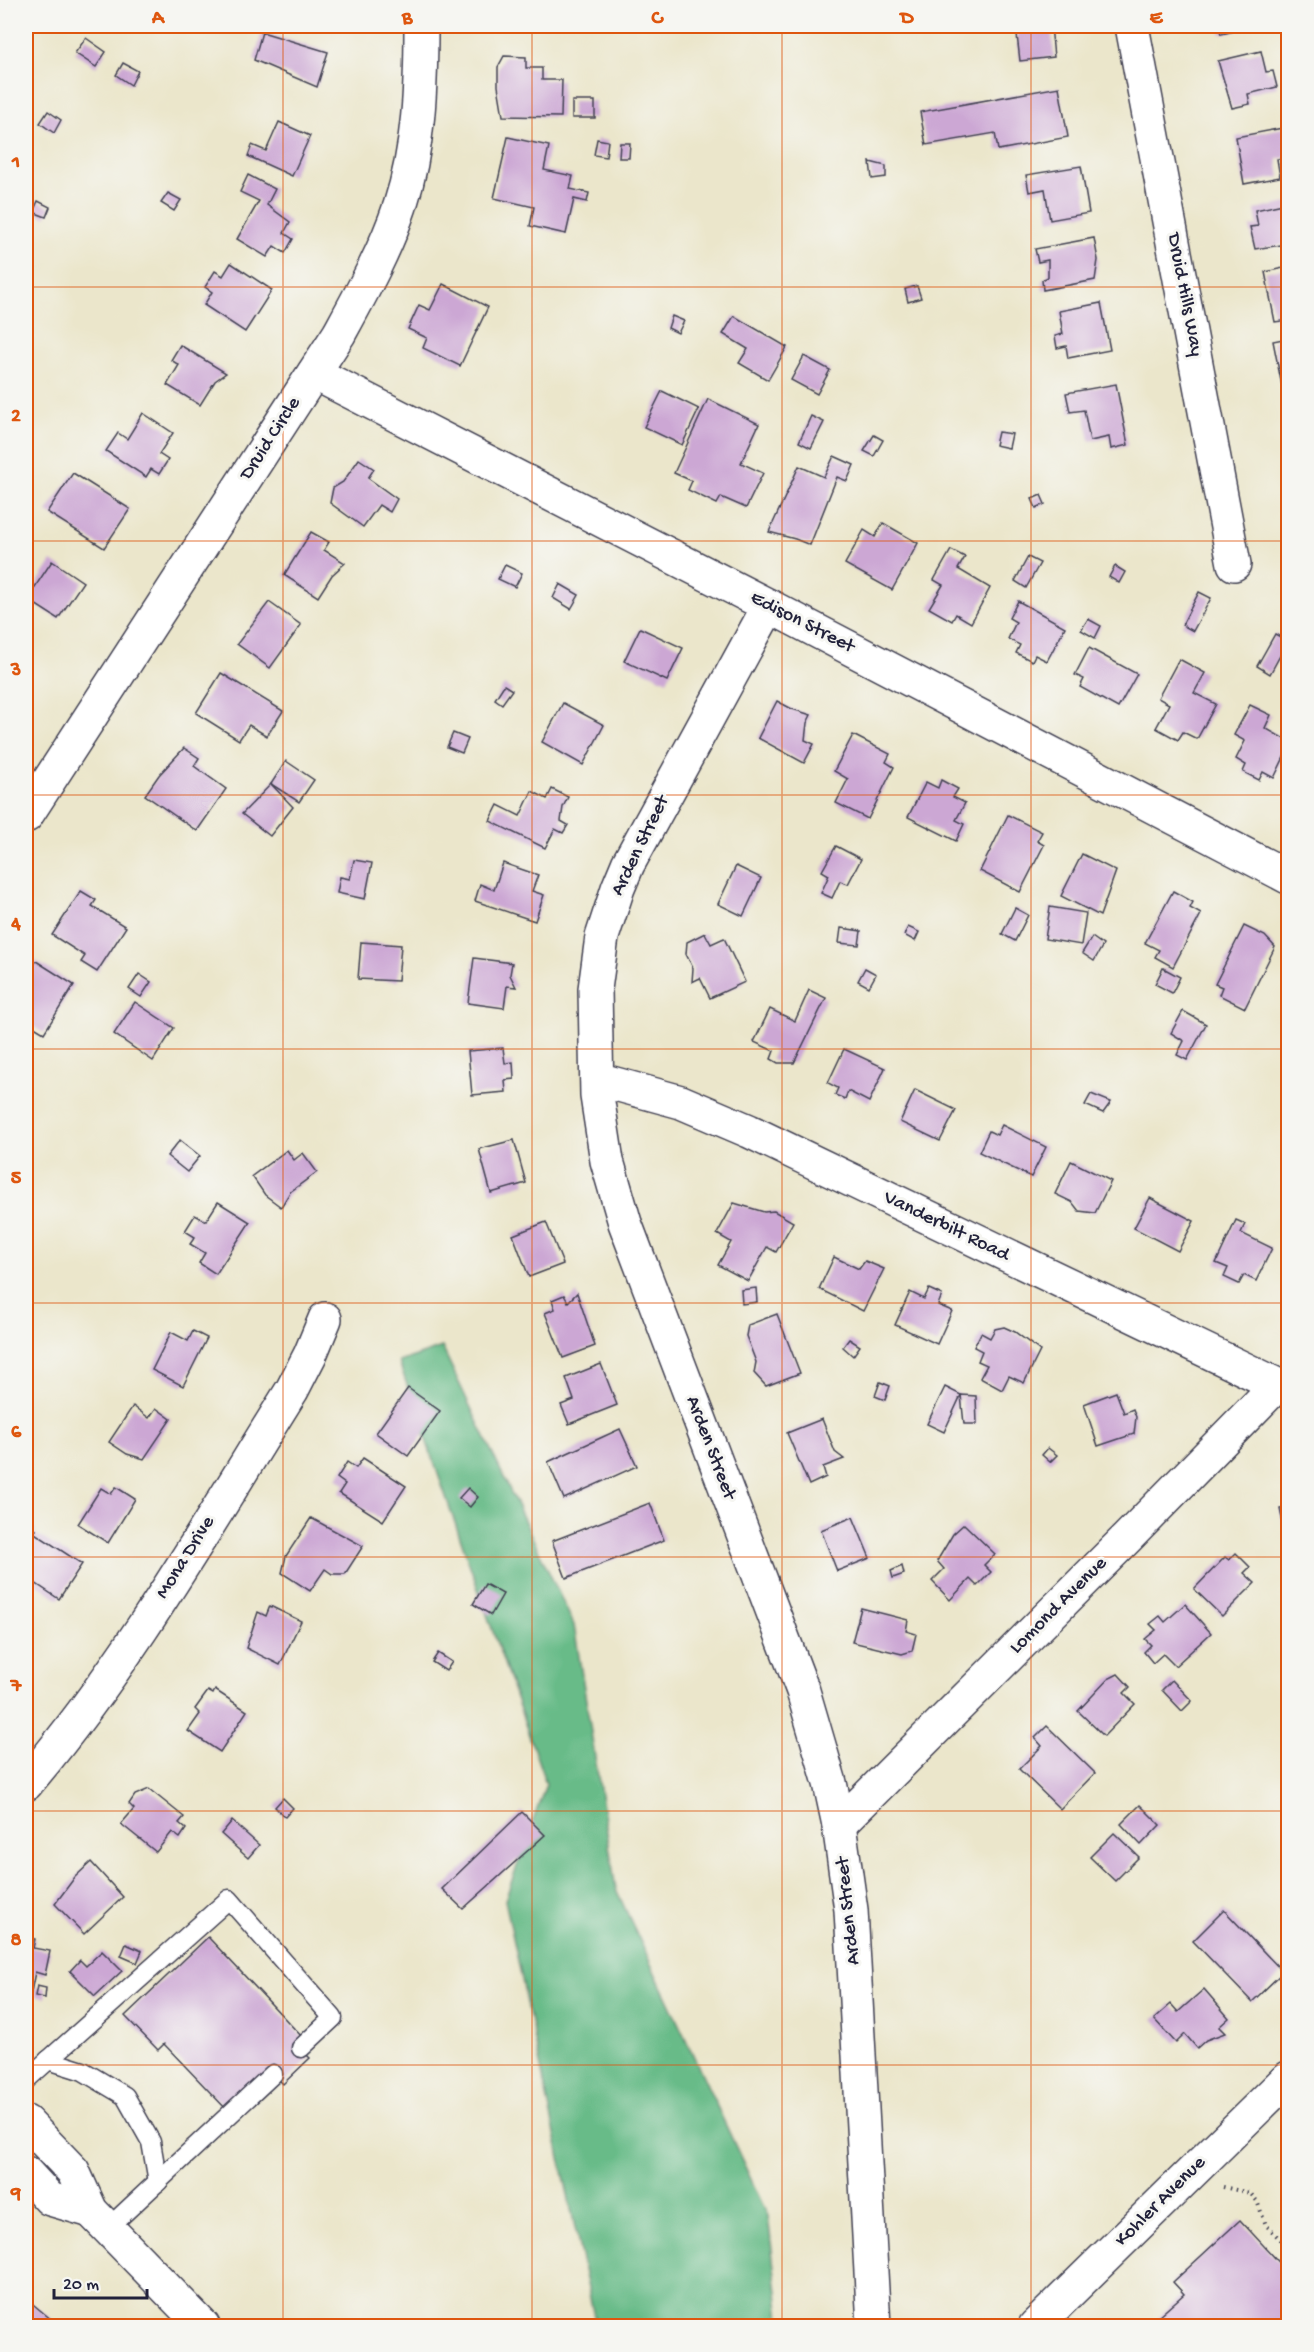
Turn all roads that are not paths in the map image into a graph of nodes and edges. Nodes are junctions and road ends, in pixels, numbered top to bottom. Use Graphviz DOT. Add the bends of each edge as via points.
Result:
graph roads {
  1 [pos="421,26"];
  2 [pos="1132,26"];
  3 [pos="314,373"];
  4 [pos="1234,564"];
  5 [pos="768,606"];
  6 [pos="26,816"];
  7 [pos="1288,877"];
  8 [pos="597,1079"];
  9 [pos="326,1319"];
  10 [pos="1283,1388"];
  11 [pos="26,1784"];
  12 [pos="839,1826"];
  13 [pos="300,2048"];
  14 [pos="48,2060"];
  15 [pos="273,2074"];
  16 [pos="1288,2078"];
  17 [pos="26,2080"];
  18 [pos="26,2122"];
  19 [pos="26,2174"];
  20 [pos="158,2182"];
  21 [pos="100,2220"];
  22 [pos="203,2326"];
  23 [pos="874,2326"];
  24 [pos="1035,2326"];
  1 -- 3 [label="street, Druid Circle" via="420,100 401,204 373,272"];
  2 -- 4 [label="street, Druid Hills Way"];
  3 -- 5 [label="street, Edison Street"];
  3 -- 6 [label="street, Druid Circle"];
  5 -- 7 [label="street, Edison Street"];
  5 -- 8 [label="street, Arden Street" via="618,888 602,937 595,989"];
  8 -- 10 [label="street, Vanderbilt Road" via="681,1102 749,1131"];
  8 -- 12 [label="street, Arden Street" via="607,1161 625,1223 804,1691"];
  9 -- 11 [label="street, Mona Drive" via="292,1390 166,1590 105,1684"];
  10 -- 12 [label="street, Lomond Avenue"];
  12 -- 23 [label="street, Arden Street" via="851,1910"];
  13 -- 14 [label="lane" via="333,2018 229,1899"];
  14 -- 17 [label="lane"];
  14 -- 20 [label="lane" via="83,2071 125,2096 151,2142"];
  15 -- 20 [label="lane"];
  16 -- 24 [label="street, Kohler Avenue"];
  18 -- 21 [label="street" via="73,2171"];
  19 -- 21 [label="street" via="50,2199"];
  20 -- 21 [label="lane"];
  21 -- 22 [label="street"];
}
